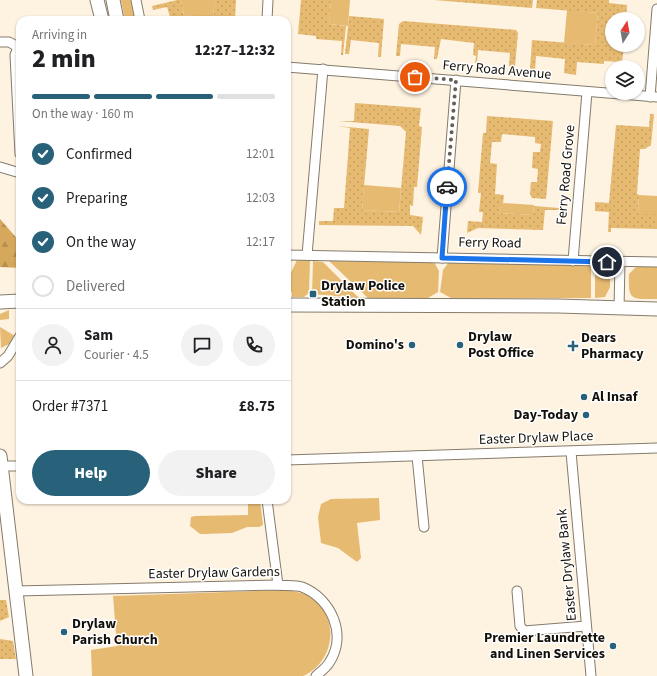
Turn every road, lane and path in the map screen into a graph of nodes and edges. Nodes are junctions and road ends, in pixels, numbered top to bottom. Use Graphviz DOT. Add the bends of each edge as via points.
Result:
graph roads {
  1 [pos="97,0"];
  2 [pos="112,0"];
  3 [pos="136,0"];
  4 [pos="268,0"];
  5 [pos="657,9"];
  6 [pos="101,16"];
  7 [pos="116,16"];
  8 [pos="139,16"];
  9 [pos="267,16"];
  10 [pos="0,42"];
  11 [pos="16,46"];
  12 [pos="16,53"];
  13 [pos="291,67"];
  14 [pos="323,69"];
  15 [pos="16,75"];
  16 [pos="456,80"];
  17 [pos="586,92"];
  18 [pos="653,97"];
  19 [pos="0,167"];
  20 [pos="16,172"];
  21 [pos="291,255"];
  22 [pos="307,255"];
  23 [pos="442,258"];
  24 [pos="573,261"];
  25 [pos="620,262"];
  26 [pos="657,262"];
  27 [pos="16,301"];
  28 [pos="0,302"];
  29 [pos="291,305"];
  30 [pos="619,309"];
  31 [pos="657,309"];
  32 [pos="16,343"];
  33 [pos="0,363"];
  34 [pos="657,448"];
  35 [pos="571,452"];
  36 [pos="417,456"];
  37 [pos="291,460"];
  38 [pos="0,463"];
  39 [pos="16,465"];
  40 [pos="268,504"];
  41 [pos="424,527"];
  42 [pos="278,585"];
  43 [pos="16,591"];
  44 [pos="517,591"];
  45 [pos="586,626"];
  46 [pos="26,676"];
  47 [pos="316,676"];
  48 [pos="591,676"];
  1 -- 6 [label="main road"];
  2 -- 7 [label="main road"];
  3 -- 8 [label="street"];
  4 -- 9 [label="street"];
  5 -- 18 [label="street"];
  10 -- 11 [label="street"];
  12 -- 15 [label="street"];
  13 -- 14 [label="street, Ferry Road Avenue"];
  14 -- 16 [label="street, Ferry Road Avenue"];
  14 -- 22 [label="street"];
  16 -- 17 [label="street, Ferry Road Avenue"];
  16 -- 23 [label="street"];
  17 -- 18 [label="street, Ferry Road Avenue"];
  17 -- 24 [label="street, Ferry Road Grove"];
  19 -- 20 [label="street"];
  21 -- 22 [label="street, Ferry Road"];
  22 -- 23 [label="street, Ferry Road"];
  23 -- 24 [label="street, Ferry Road"];
  24 -- 25 [label="street, Ferry Road"];
  25 -- 26 [label="street, Ferry Road"];
  25 -- 30 [label="street"];
  27 -- 28 [label="main road"];
  29 -- 30 [label="main road" via="558,306"];
  30 -- 31 [label="main road"];
  32 -- 33 [label="street"];
  34 -- 35 [label="street, Easter Drylaw Place"];
  35 -- 36 [label="street, Easter Drylaw Place"];
  35 -- 45 [label="street, Easter Drylaw Bank"];
  36 -- 37 [label="street, Easter Drylaw Place"];
  36 -- 41 [label="street"];
  38 -- 39 [label="street"];
  38 -- 43 [label="main road"];
  40 -- 42 [label="street"];
  42 -- 43 [label="street, Easter Drylaw Gardens"];
  42 -- 47 [label="street, Easter Drylaw Gardens" via="301,587 316,594 328,607 335,622 336,643 329,662"];
  43 -- 46 [label="main road"];
  44 -- 45 [label="street" via="520,626 524,631"];
  45 -- 48 [label="street, Easter Drylaw Bank"];
}
